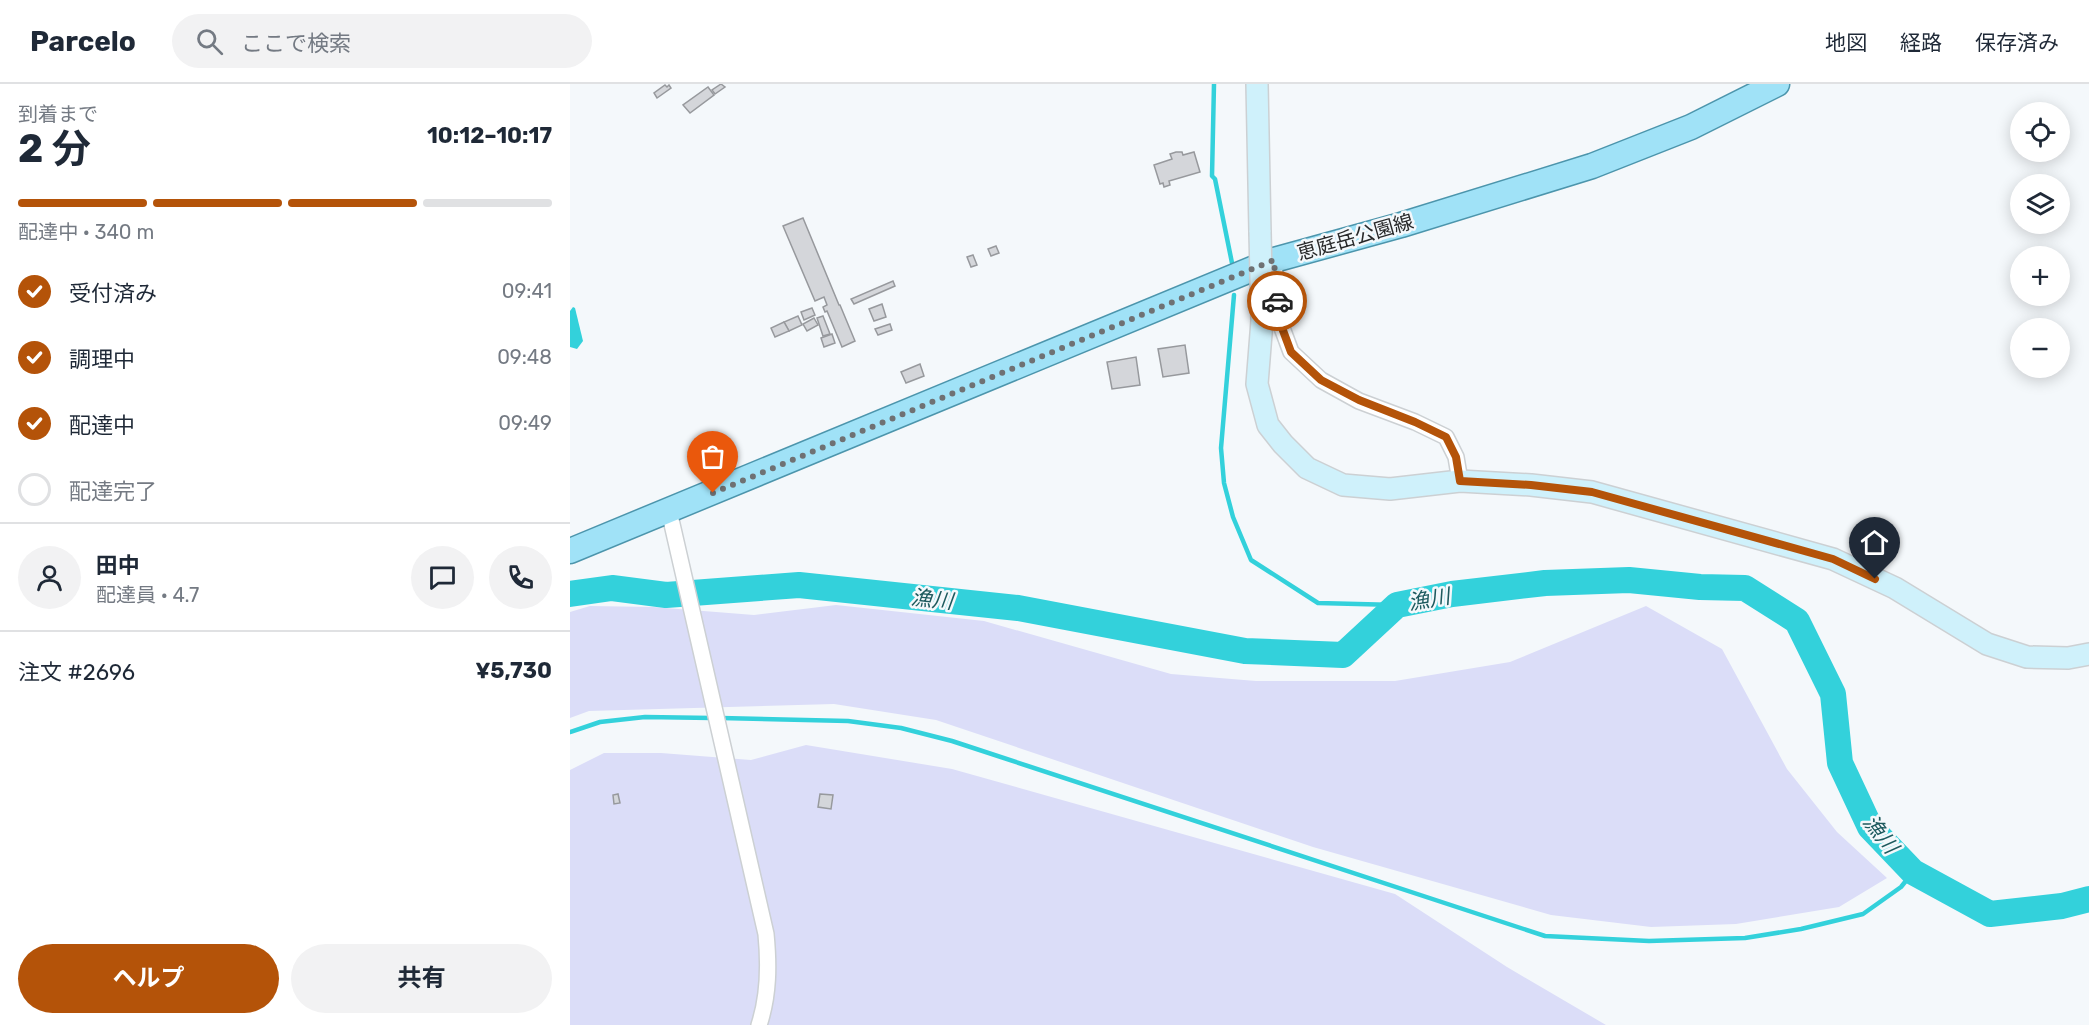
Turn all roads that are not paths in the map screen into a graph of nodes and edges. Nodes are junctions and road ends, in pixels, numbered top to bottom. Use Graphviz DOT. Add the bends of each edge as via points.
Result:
graph roads {
  1 [pos="1257,84"];
  2 [pos="1777,84"];
  3 [pos="1751,91"];
  4 [pos="1274,260"];
  5 [pos="1460,481"];
  6 [pos="669,511"];
  7 [pos="570,551"];
  8 [pos="2089,654"];
  9 [pos="759,1025"];
  1 -- 5 [label="street, bridge" via="1262,321 1257,384 1268,425 1307,468 1343,485 1390,489"];
  2 -- 3 [label="main road, 恵庭岳公園線"];
  3 -- 4 [label="main road, 恵庭岳公園線" via="1691,127 1592,166"];
  4 -- 5 [label="street" via="1278,317 1291,352 1321,380 1446,437 1456,457"];
  4 -- 6 [label="main road, 恵庭岳公園線"];
  5 -- 8 [label="street" via="1592,492 1658,510 1833,559 1895,588 1987,645 2027,657"];
  6 -- 7 [label="main road, 恵庭岳公園線"];
  6 -- 9 [label="street" via="766,934 768,991"];
}
